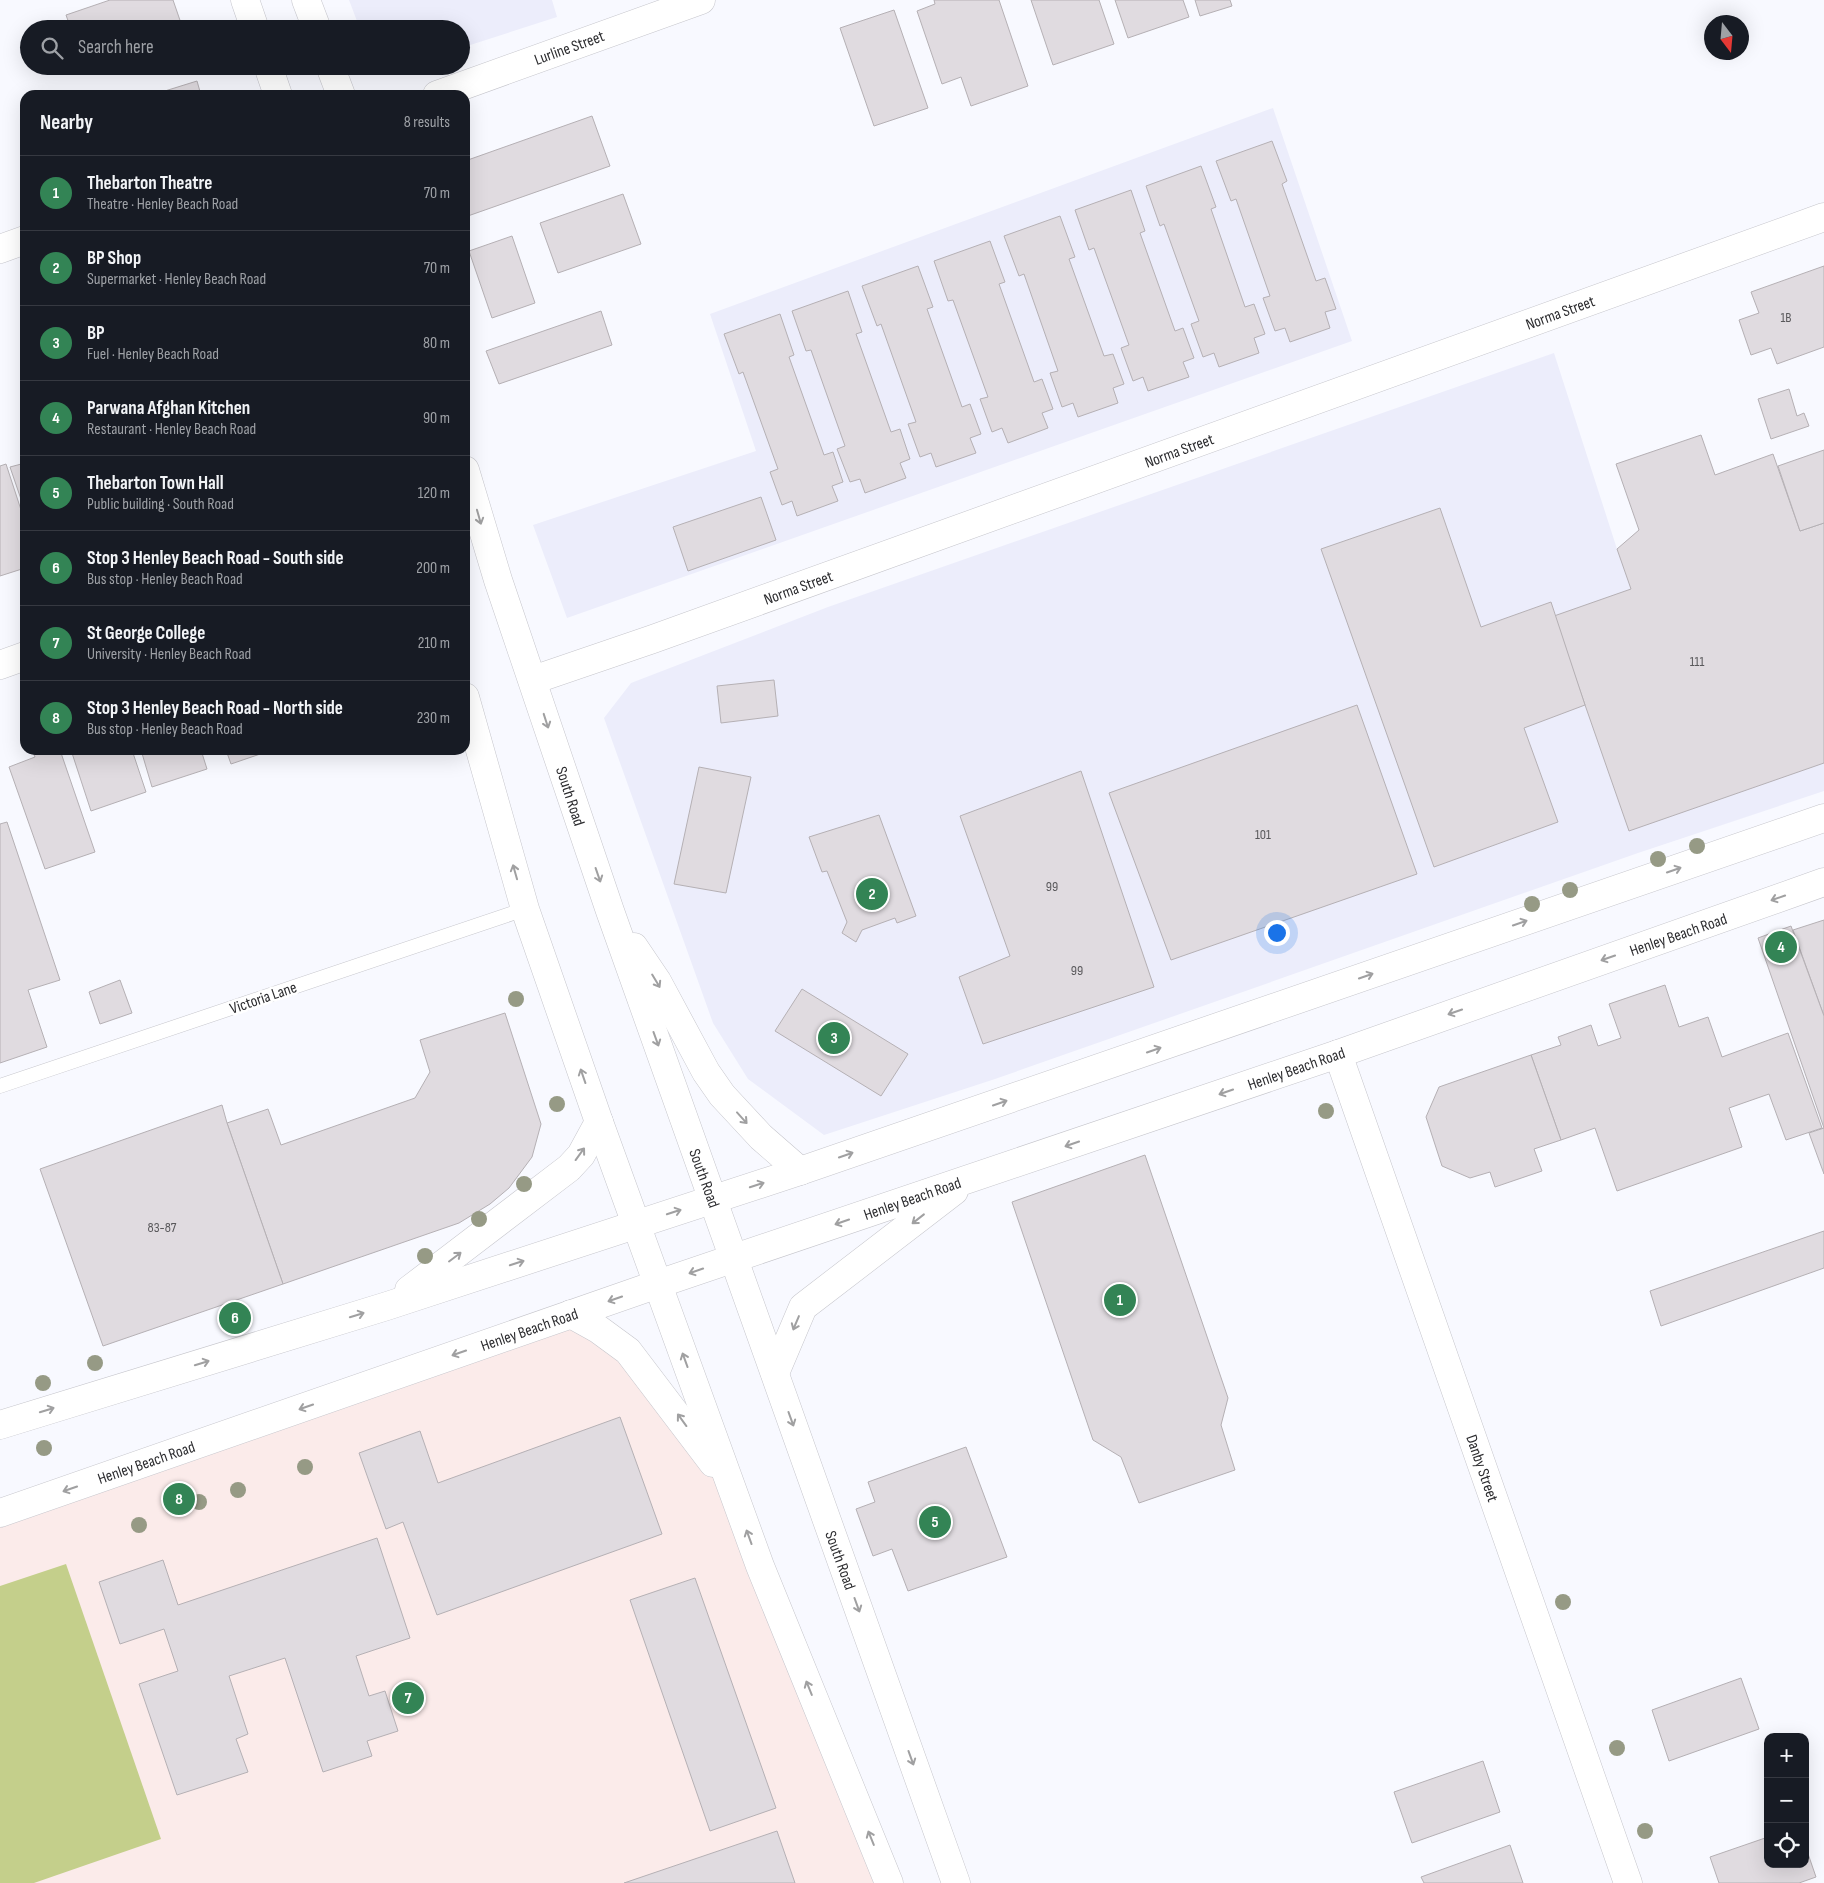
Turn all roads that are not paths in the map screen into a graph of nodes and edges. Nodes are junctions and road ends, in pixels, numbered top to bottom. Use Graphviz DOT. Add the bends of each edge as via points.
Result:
graph roads {
  1 [pos="245,0"];
  2 [pos="306,0"];
  3 [pos="701,0"];
  4 [pos="252,20"];
  5 [pos="314,20"];
  6 [pos="271,75"];
  7 [pos="333,75"];
  8 [pos="276,90"];
  9 [pos="339,90"];
  10 [pos="451,90"];
  11 [pos="1824,217"];
  12 [pos="20,242"];
  13 [pos="0,249"];
  14 [pos="470,487"];
  15 [pos="20,658"];
  16 [pos="0,665"];
  17 [pos="533,680"];
  18 [pos="470,715"];
  19 [pos="1824,818"];
  20 [pos="1824,882"];
  21 [pos="525,909"];
  22 [pos="610,911"];
  23 [pos="1338,1054"];
  24 [pos="0,1086"];
  25 [pos="599,1122"];
  26 [pos="800,1171"];
  27 [pos="971,1178"];
  28 [pos="713,1199"];
  29 [pos="636,1224"];
  30 [pos="734,1258"];
  31 [pos="658,1284"];
  32 [pos="387,1306"];
  33 [pos="572,1314"];
  34 [pos="775,1373"];
  35 [pos="0,1425"];
  36 [pos="732,1488"];
  37 [pos="0,1513"];
  38 [pos="890,1883"];
  39 [pos="956,1883"];
  40 [pos="1628,1883"];
  1 -- 4 [label="main road"];
  2 -- 5 [label="main road"];
  3 -- 10 [label="main road, Lurline Street"];
  6 -- 8 [label="main road"];
  7 -- 9 [label="main road"];
  11 -- 17 [label="main road, Norma Street"];
  12 -- 13 [label="main road"];
  14 -- 17 [label="main road, South Road, one-way"];
  15 -- 16 [label="main road"];
  17 -- 22 [label="main road, South Road, one-way"];
  21 -- 18 [label="main road, one-way"];
  26 -- 19 [label="main road, one-way"];
  20 -- 23 [label="main road, Henley Beach Road, one-way"];
  21 -- 24 [label="lane, Victoria Lane"];
  25 -- 21 [label="main road, one-way"];
  22 -- 26 [label="main road, one-way" via="657,981 706,1072 722,1095 760,1137"];
  22 -- 28 [label="main road, South Road, one-way"];
  23 -- 27 [label="main road, Henley Beach Road, one-way"];
  23 -- 40 [label="main road, Danby Street"];
  25 -- 29 [label="main road"];
  32 -- 25 [label="main road, one-way" via="568,1168 581,1155"];
  28 -- 26 [label="main road, one-way"];
  27 -- 30 [label="main road, Henley Beach Road, one-way"];
  27 -- 34 [label="main road, one-way" via="803,1307"];
  29 -- 28 [label="main road, one-way"];
  28 -- 30 [label="main road, South Road"];
  29 -- 31 [label="main road"];
  32 -- 29 [label="main road, one-way"];
  30 -- 31 [label="main road, Henley Beach Road, one-way"];
  30 -- 34 [label="main road, South Road"];
  31 -- 33 [label="main road, Henley Beach Road, one-way"];
  36 -- 31 [label="main road, one-way"];
  35 -- 32 [label="main road, one-way"];
  36 -- 33 [label="main road, one-way" via="628,1351"];
  33 -- 37 [label="main road, Henley Beach Road, one-way"];
  34 -- 39 [label="main road, South Road, one-way"];
  38 -- 36 [label="main road, one-way" via="760,1566"];
}
